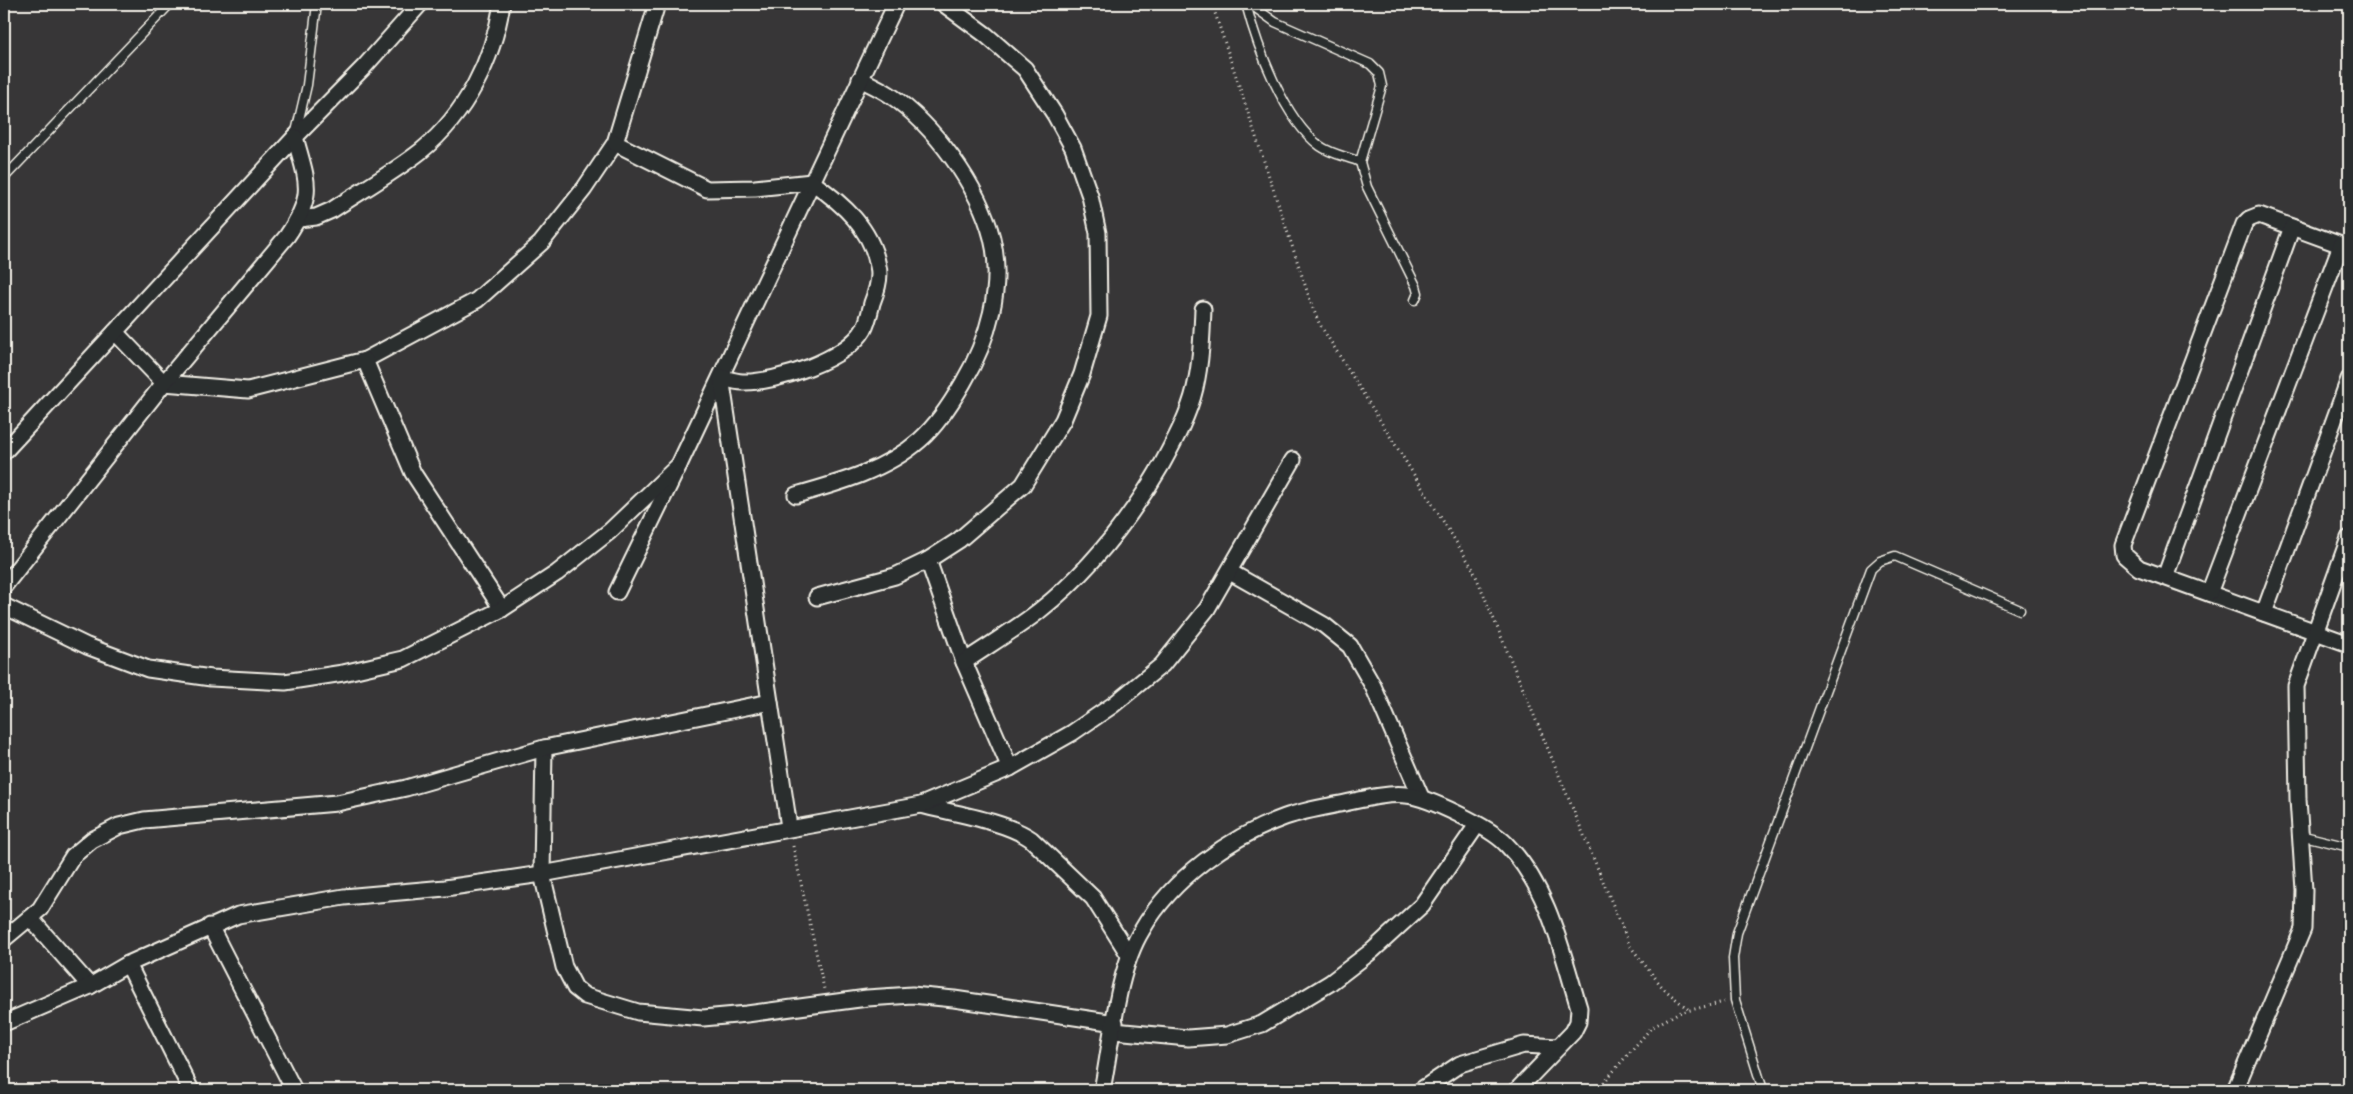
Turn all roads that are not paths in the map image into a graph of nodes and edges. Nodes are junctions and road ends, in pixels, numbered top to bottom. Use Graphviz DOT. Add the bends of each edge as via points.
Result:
graph roads {
  1 [pos="170,4"];
  2 [pos="317,4"];
  3 [pos="420,4"];
  4 [pos="502,4"];
  5 [pos="657,4"];
  6 [pos="896,4"];
  7 [pos="944,4"];
  8 [pos="1248,4"];
  9 [pos="860,79"];
  10 [pos="295,137"];
  11 [pos="616,143"];
  12 [pos="1360,162"];
  13 [pos="4,178"];
  14 [pos="812,182"];
  15 [pos="299,219"];
  16 [pos="2292,227"];
  17 [pos="2345,246"];
  18 [pos="1416,300"];
  19 [pos="1203,309"];
  20 [pos="115,332"];
  21 [pos="365,360"];
  22 [pos="721,377"];
  23 [pos="2349,379"];
  24 [pos="164,383"];
  25 [pos="4,452"];
  26 [pos="1293,460"];
  27 [pos="679,465"];
  28 [pos="796,495"];
  29 [pos="2349,538"];
  30 [pos="928,560"];
  31 [pos="1230,572"];
  32 [pos="2164,577"];
  33 [pos="4,586"];
  34 [pos="617,592"];
  35 [pos="2209,593"];
  36 [pos="817,597"];
  37 [pos="4,606"];
  38 [pos="502,610"];
  39 [pos="2020,610"];
  40 [pos="2264,613"];
  41 [pos="2315,632"];
  42 [pos="2349,644"];
  43 [pos="964,662"];
  44 [pos="770,702"];
  45 [pos="544,748"];
  46 [pos="1010,768"];
  47 [pos="1421,797"];
  48 [pos="921,805"];
  49 [pos="1477,825"];
  50 [pos="789,827"];
  51 [pos="2300,835"];
  52 [pos="2349,847"];
  53 [pos="542,874"];
  54 [pos="30,918"];
  55 [pos="210,926"];
  56 [pos="4,939"];
  57 [pos="1130,956"];
  58 [pos="128,964"];
  59 [pos="90,986"];
  60 [pos="4,1023"];
  61 [pos="1114,1027"];
  62 [pos="1558,1047"];
  63 [pos="191,1090"];
  64 [pos="294,1090"];
  65 [pos="1102,1090"];
  66 [pos="1420,1090"];
  67 [pos="1517,1090"];
  68 [pos="1763,1090"];
  69 [pos="2235,1090"];
  1 -- 13 [label="lane"];
  2 -- 10 [label="lane" via="307,85"];
  3 -- 10 [label="street"];
  4 -- 15 [label="street" via="497,35 489,57 461,106 444,127 421,150 332,210"];
  5 -- 11 [label="street"];
  6 -- 9 [label="street"];
  7 -- 30 [label="street" via="1025,69 1073,148 1090,196 1098,233 1099,316 1082,374 1063,420 1023,485 959,540"];
  8 -- 12 [label="lane" via="1265,61 1293,116 1322,148"];
  8 -- 12 [label="lane" via="1275,22 1375,68 1382,86"];
  9 -- 14 [label="street"];
  9 -- 28 [label="street" via="890,96 926,127 956,164 979,202 992,238 996,276 990,318 976,362 953,400 920,440 883,464 840,483"];
  10 -- 15 [label="street" via="308,188"];
  10 -- 20 [label="street"];
  11 -- 14 [label="street" via="707,189"];
  11 -- 21 [label="street" via="541,243 477,300"];
  12 -- 18 [label="lane" via="1367,187 1416,286"];
  14 -- 22 [label="street"];
  14 -- 22 [label="street" via="856,218 870,241 879,268 875,296 864,329 845,347 796,373 748,382"];
  15 -- 24 [label="street"];
  16 -- 17 [label="street"];
  16 -- 32 [label="street"];
  16 -- 32 [label="street" via="2259,215 2244,224 2123,545 2124,555 2130,562"];
  17 -- 35 [label="street"];
  19 -- 43 [label="street" via="1195,390 1178,434 1154,478 1116,534 1085,570 1039,611"];
  20 -- 24 [label="street"];
  20 -- 25 [label="street"];
  21 -- 24 [label="street" via="248,390"];
  21 -- 38 [label="street" via="413,474"];
  22 -- 27 [label="street"];
  22 -- 44 [label="street"];
  23 -- 40 [label="street"];
  24 -- 33 [label="street"];
  26 -- 31 [label="street"];
  27 -- 34 [label="street"];
  27 -- 38 [label="street" via="602,537 557,573"];
  29 -- 41 [label="street"];
  30 -- 36 [label="street" via="894,576"];
  30 -- 43 [label="street"];
  31 -- 46 [label="street" via="1187,636 1162,665 1072,733"];
  31 -- 47 [label="street" via="1324,625 1350,646 1380,702"];
  32 -- 35 [label="street"];
  35 -- 40 [label="street"];
  37 -- 38 [label="street" via="87,646 148,670 286,682 403,659"];
  39 -- 68 [label="lane" via="1895,556 1880,561 1871,569 1737,933 1733,958 1734,1000"];
  40 -- 41 [label="street"];
  41 -- 42 [label="street"];
  41 -- 51 [label="street" via="2296,686"];
  43 -- 46 [label="street"];
  44 -- 45 [label="street"];
  44 -- 50 [label="street"];
  45 -- 53 [label="street"];
  45 -- 54 [label="street" via="406,788 337,803 144,820 119,826 92,840 73,856 40,909"];
  46 -- 48 [label="street"];
  47 -- 49 [label="street"];
  47 -- 57 [label="street" via="1404,794 1386,796 1310,810 1285,817 1240,838 1172,890 1141,930"];
  48 -- 50 [label="street"];
  48 -- 57 [label="street" via="1022,833 1031,839 1093,898"];
  49 -- 61 [label="street" via="1422,905 1373,950 1330,983 1262,1024 1227,1035 1188,1038"];
  49 -- 62 [label="street" via="1504,842 1524,864 1554,927 1579,1014 1576,1027"];
  50 -- 53 [label="street"];
  51 -- 52 [label="lane"];
  51 -- 69 [label="street" via="2304,890 2302,929"];
  53 -- 55 [label="street" via="275,907 238,915"];
  53 -- 61 [label="street" via="564,966 575,988 585,996 638,1012 703,1018 867,998 934,996"];
  54 -- 56 [label="street"];
  54 -- 59 [label="street"];
  55 -- 58 [label="street"];
  55 -- 64 [label="street"];
  57 -- 61 [label="street" via="1121,982"];
  58 -- 59 [label="street"];
  58 -- 63 [label="street"];
  59 -- 60 [label="street"];
  61 -- 65 [label="street"];
  62 -- 66 [label="street" via="1524,1046 1460,1064"];
  62 -- 67 [label="street"];
}
